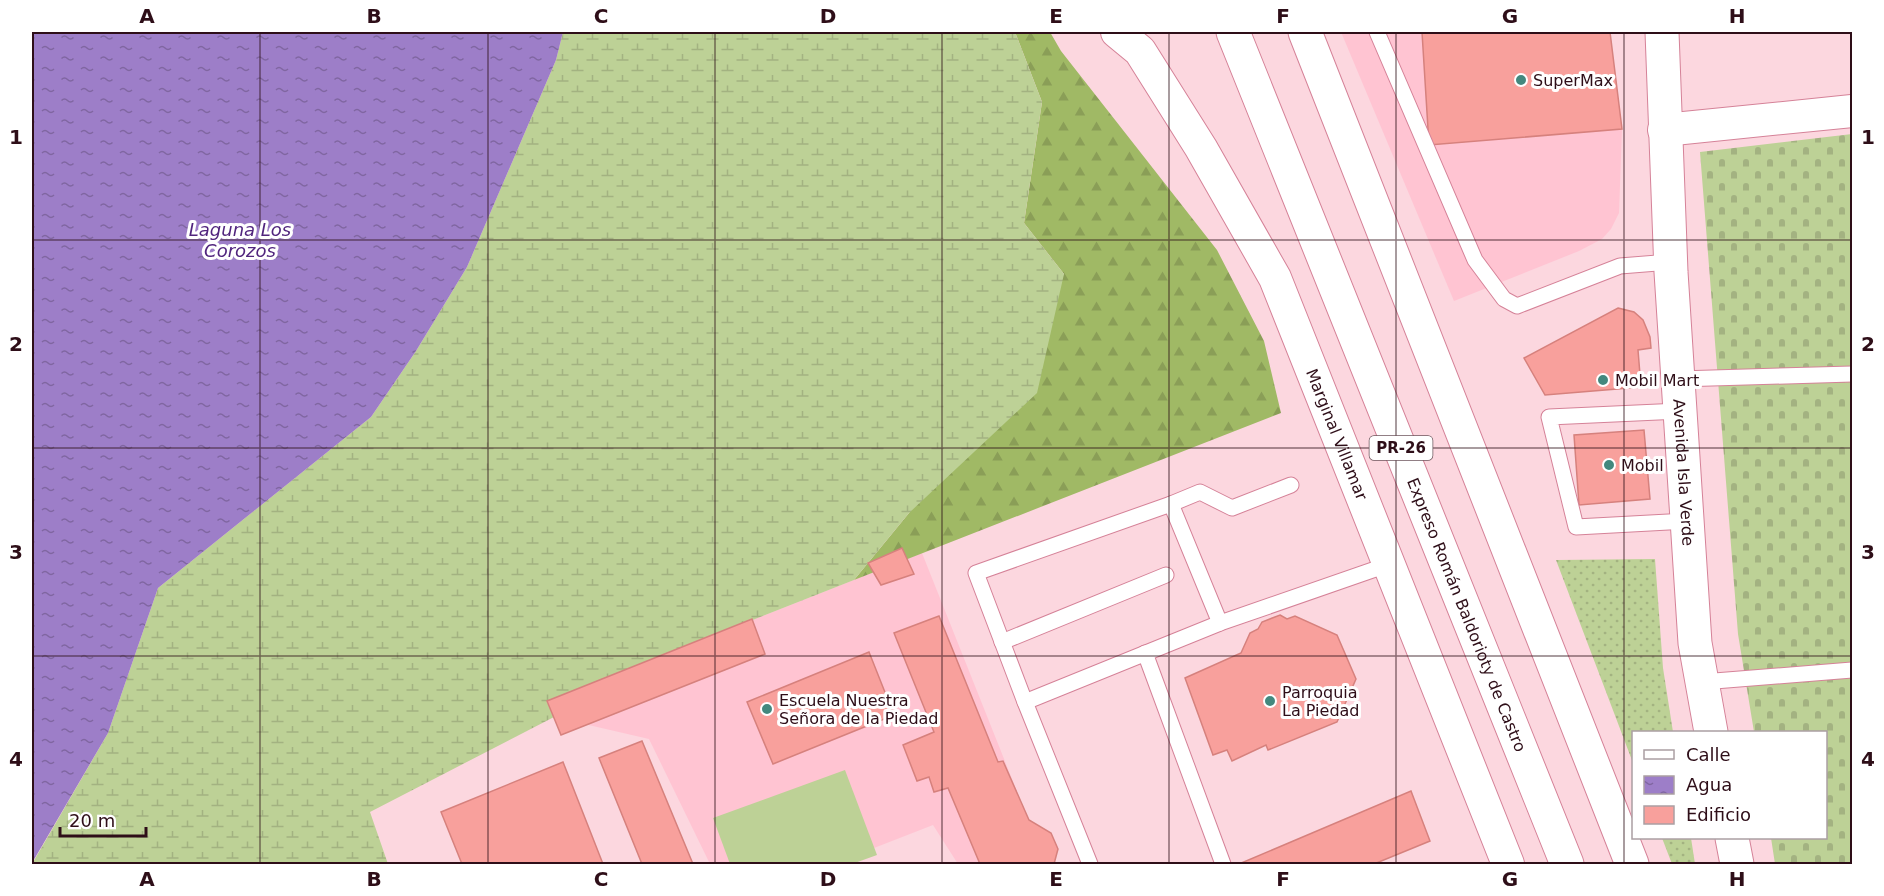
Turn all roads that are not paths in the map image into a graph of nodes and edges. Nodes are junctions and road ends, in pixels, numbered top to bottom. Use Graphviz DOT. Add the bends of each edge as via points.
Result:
graph roads {
  1 [pos="1233,32"];
  2 [pos="1305,32"];
  3 [pos="1377,32"];
  4 [pos="1662,32"];
  5 [pos="1129,38"];
  6 [pos="1852,111"];
  7 [pos="1664,130"];
  8 [pos="1670,262"];
  9 [pos="1852,374"];
  10 [pos="1679,395"];
  11 [pos="1291,485"];
  12 [pos="1172,504"];
  13 [pos="1687,521"];
  14 [pos="1390,564"];
  15 [pos="1166,575"];
  16 [pos="1220,623"];
  17 [pos="1002,642"];
  18 [pos="1145,653"];
  19 [pos="1852,670"];
  20 [pos="1702,682"];
  21 [pos="1025,702"];
  22 [pos="1711,731"];
  23 [pos="1732,839"];
  24 [pos="1090,864"];
  25 [pos="1223,864"];
  26 [pos="1508,864"];
  27 [pos="1567,864"];
  28 [pos="1632,864"];
  29 [pos="1737,864"];
  1 -- 27 [label="main road, Expreso Román Baldorioty de Castro / PR-26"];
  2 -- 28 [label="main road"];
  3 -- 8 [label="lane" via="1475,260 1504,299 1517,306 1620,266"];
  4 -- 7 [label="main road, Avenida Isla Verde"];
  5 -- 14 [label="street, Marginal Villamar" via="1201,148 1275,278"];
  6 -- 7 [label="street"];
  7 -- 8 [label="main road, Avenida Isla Verde"];
  8 -- 10 [label="main road, Avenida Isla Verde"];
  9 -- 10 [label="lane"];
  10 -- 13 [label="main road, Avenida Isla Verde"];
  10 -- 13 [label="lane" via="1549,417 1576,527"];
  11 -- 12 [label="lane" via="1232,508 1200,492"];
  12 -- 16 [label="lane"];
  12 -- 17 [label="lane" via="976,573"];
  13 -- 20 [label="main road, Avenida Isla Verde" via="1695,643"];
  14 -- 16 [label="lane"];
  14 -- 26 [label="street, Marginal Villamar"];
  15 -- 17 [label="lane"];
  16 -- 18 [label="lane"];
  17 -- 21 [label="lane"];
  18 -- 21 [label="lane"];
  18 -- 25 [label="lane"];
  19 -- 20 [label="lane"];
  20 -- 22 [label="main road, Avenida Isla Verde"];
  21 -- 24 [label="lane"];
  23 -- 29 [label="main road"];
}
